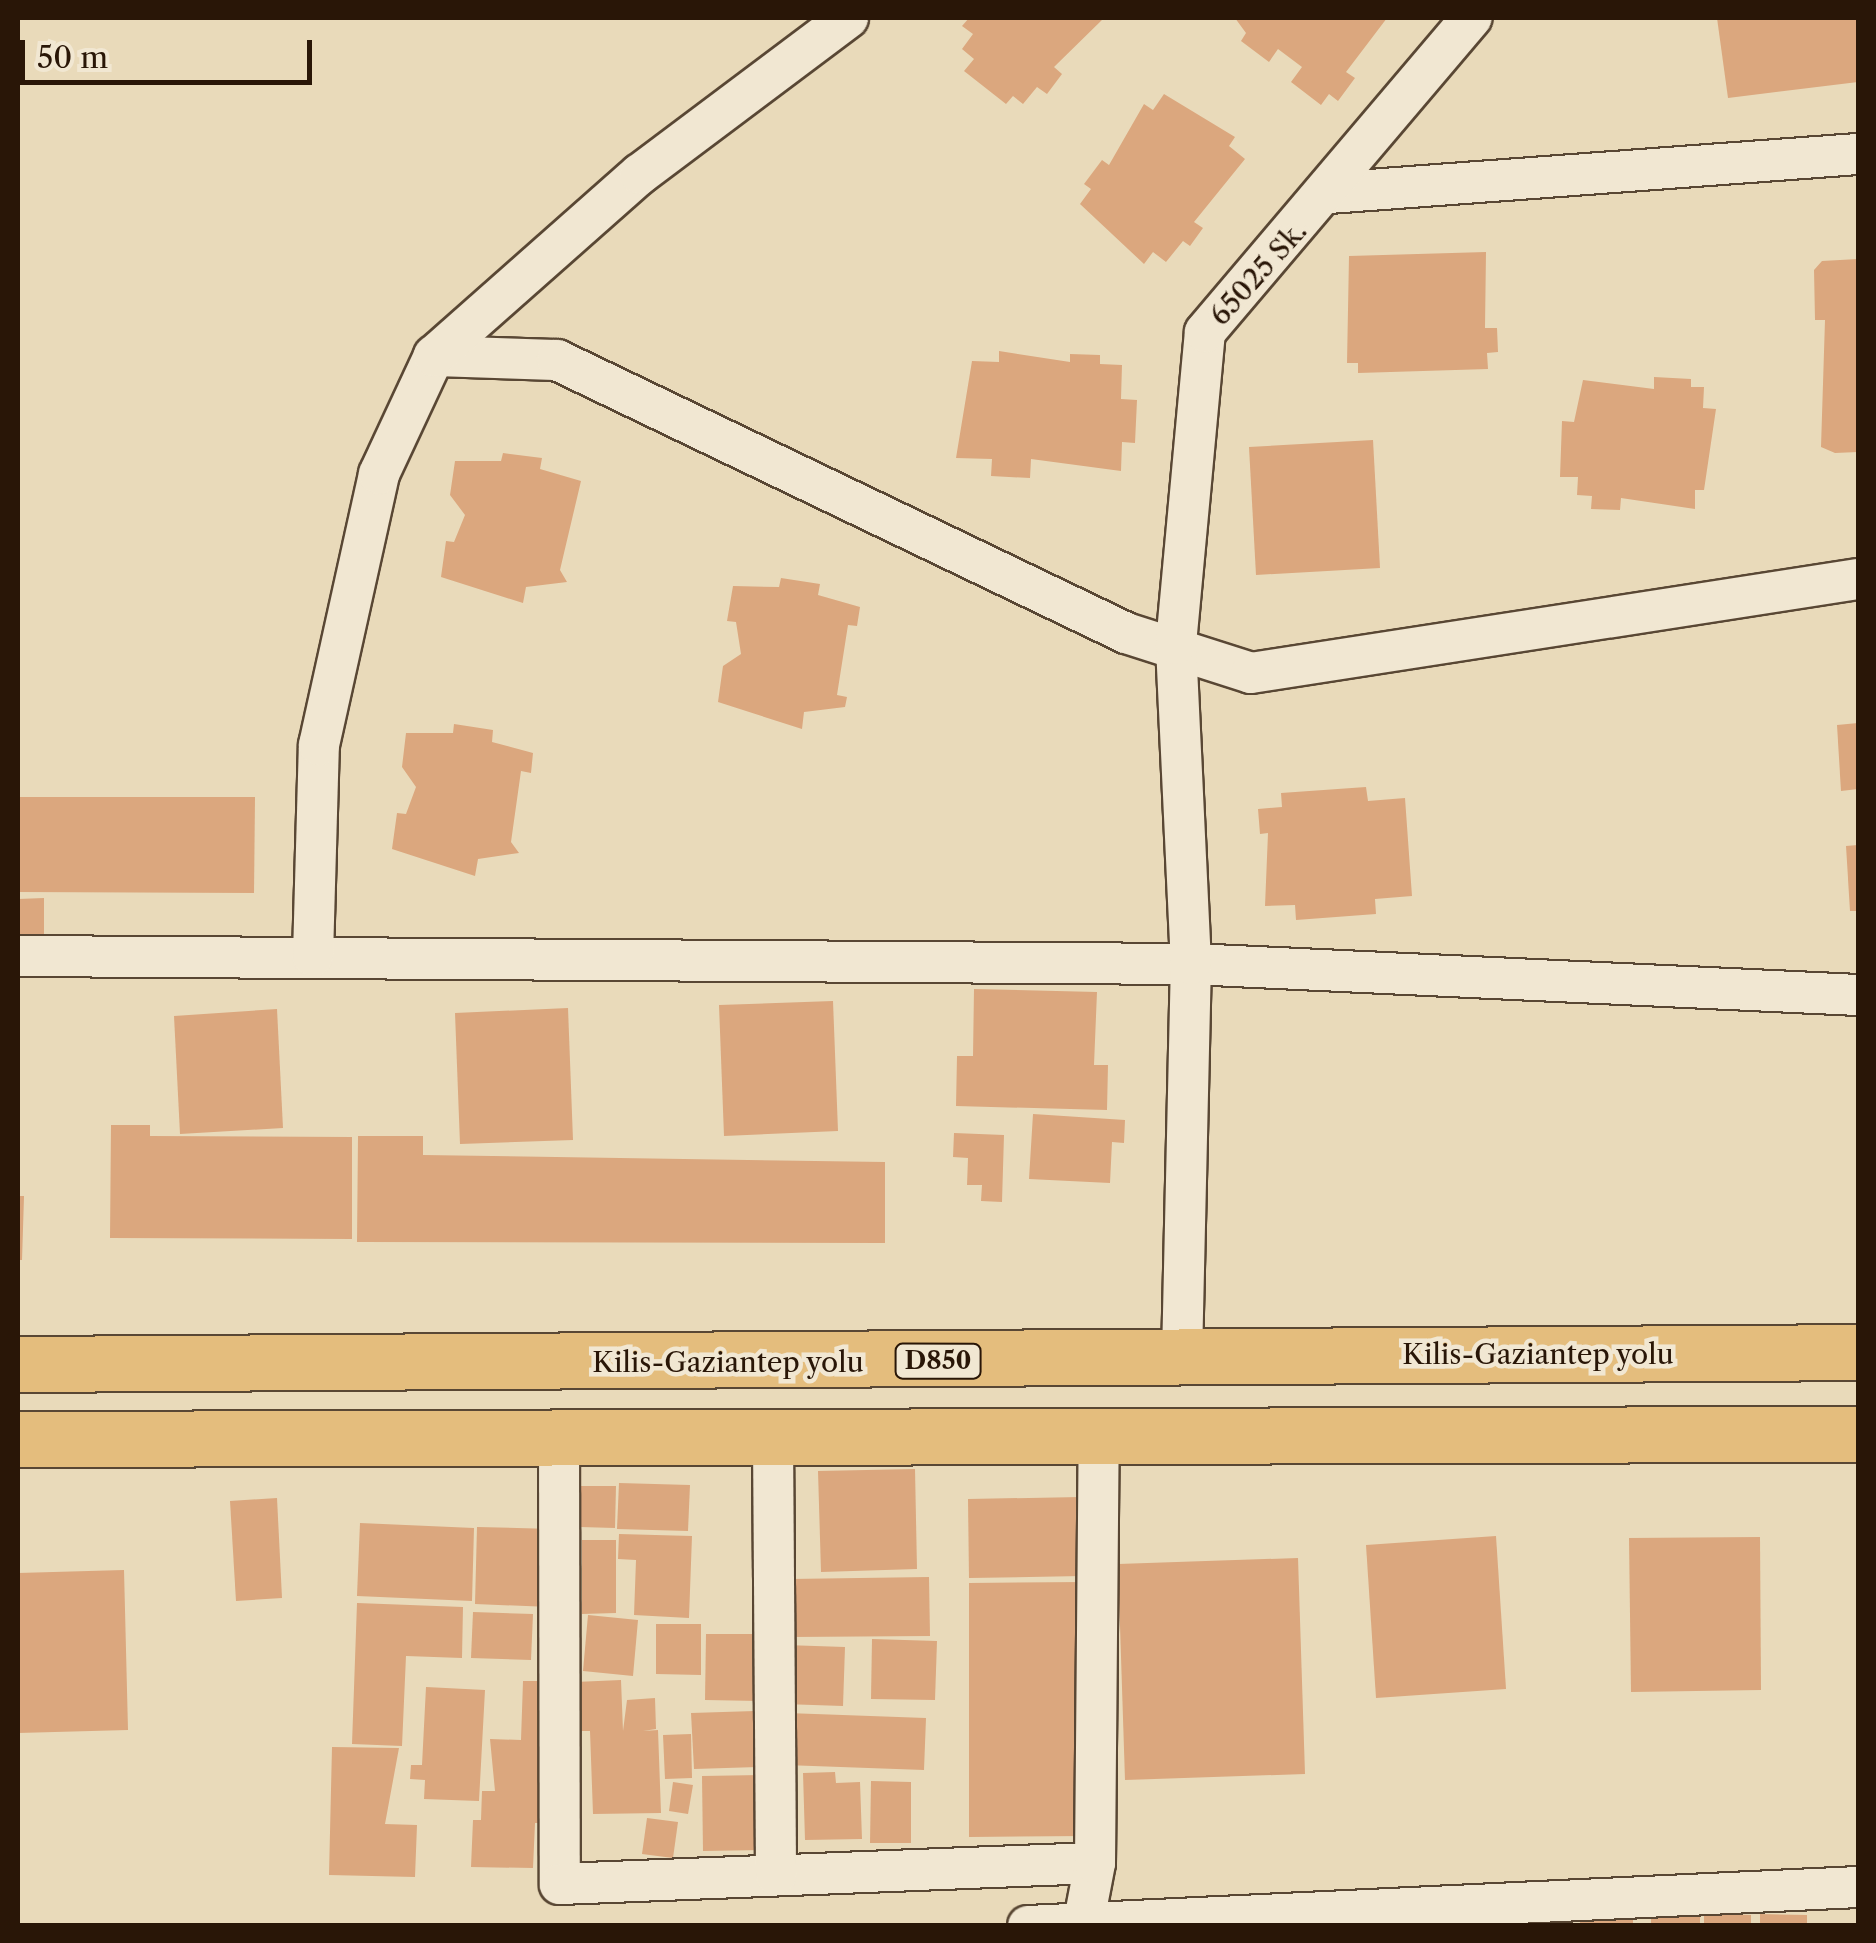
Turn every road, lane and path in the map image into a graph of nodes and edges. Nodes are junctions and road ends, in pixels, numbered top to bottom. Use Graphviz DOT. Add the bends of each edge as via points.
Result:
graph roads {
  1 [pos="848,18"];
  2 [pos="1470,18"];
  3 [pos="1858,154"];
  4 [pos="1329,193"];
  5 [pos="434,356"];
  6 [pos="1858,578"];
  7 [pos="1176,644"];
  8 [pos="18,956"];
  9 [pos="313,956"];
  10 [pos="1191,964"];
  11 [pos="1858,995"];
  12 [pos="1858,1352"];
  13 [pos="1182,1357"];
  14 [pos="18,1364"];
  15 [pos="1858,1434"];
  16 [pos="1099,1437"];
  17 [pos="559,1438"];
  18 [pos="774,1438"];
  19 [pos="18,1439"];
  20 [pos="1094,1863"];
  21 [pos="776,1875"];
  22 [pos="1858,1887"];
  23 [pos="1083,1924"];
  24 [pos="1028,1926"];
  1 -- 5 [label="street" via="640,174"];
  2 -- 4 [label="street, 65025 Sk."];
  3 -- 4 [label="street"];
  4 -- 7 [label="street, 65025 Sk." via="1205,332"];
  5 -- 7 [label="street" via="558,360 1126,633"];
  5 -- 9 [label="street" via="379,474 320,745"];
  6 -- 7 [label="street" via="1251,673"];
  7 -- 10 [label="street, 65025 Sk."];
  8 -- 9 [label="street"];
  9 -- 10 [label="street"];
  10 -- 11 [label="street"];
  10 -- 13 [label="street, 65025 Sk."];
  12 -- 13 [label="highway, Kilis-Gaziantep yolu / D850"];
  13 -- 14 [label="highway, Kilis-Gaziantep yolu / D850"];
  15 -- 16 [label="highway"];
  16 -- 18 [label="highway"];
  16 -- 20 [label="street"];
  17 -- 18 [label="highway"];
  17 -- 19 [label="highway"];
  17 -- 21 [label="street" via="560,1884"];
  18 -- 21 [label="street"];
  20 -- 21 [label="street"];
  20 -- 23 [label="street"];
  22 -- 23 [label="street"];
  23 -- 24 [label="street"];
}
